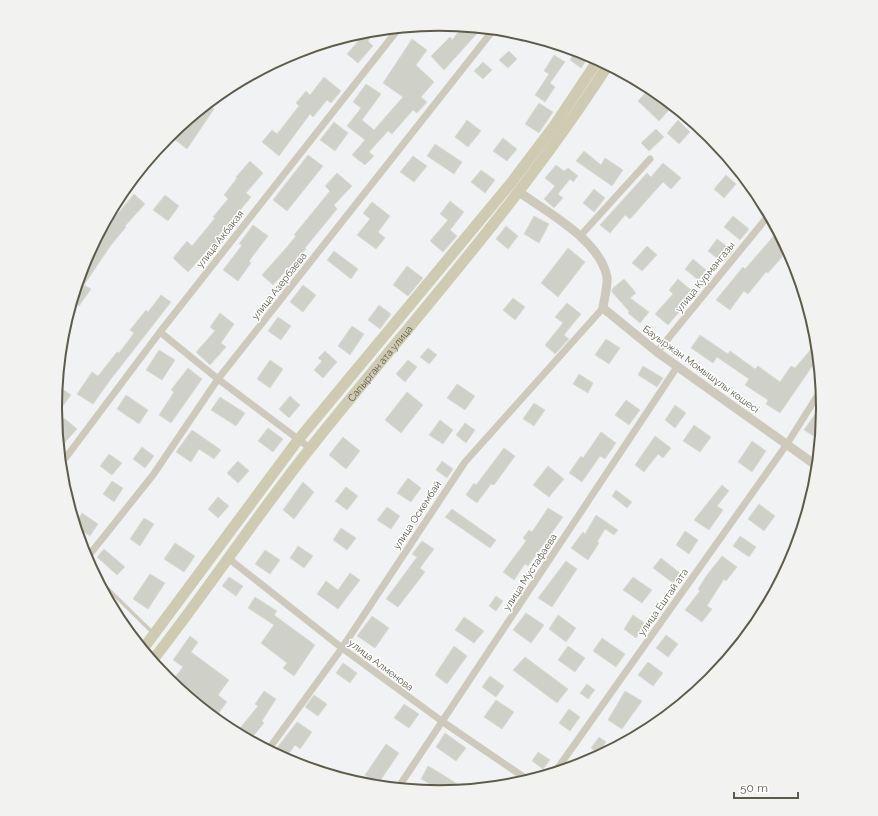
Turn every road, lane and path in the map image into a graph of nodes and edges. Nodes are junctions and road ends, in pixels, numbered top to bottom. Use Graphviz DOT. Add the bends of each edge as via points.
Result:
graph roads {
  1 [pos="395,34"];
  2 [pos="490,34"];
  3 [pos="595,65"];
  4 [pos="605,70"];
  5 [pos="650,159"];
  6 [pos="518,192"];
  7 [pos="765,220"];
  8 [pos="581,235"];
  9 [pos="603,308"];
  10 [pos="160,332"];
  11 [pos="657,352"];
  12 [pos="677,367"];
  13 [pos="218,379"];
  14 [pos="816,398"];
  15 [pos="298,440"];
  16 [pos="786,444"];
  17 [pos="310,448"];
  18 [pos="65,458"];
  19 [pos="812,463"];
  20 [pos="91,552"];
  21 [pos="228,558"];
  22 [pos="110,591"];
  23 [pos="154,634"];
  24 [pos="146,645"];
  25 [pos="342,648"];
  26 [pos="155,656"];
  27 [pos="443,722"];
  28 [pos="271,746"];
  29 [pos="560,765"];
  30 [pos="522,776"];
  31 [pos="401,783"];
  1 -- 10 [label="street, улица Акбакая"];
  2 -- 13 [label="street, улица Азербаева"];
  3 -- 15 [label="main road, Сапырган ата улица" via="554,126 511,183"];
  4 -- 6 [label="main road, Сапырган ата улица"];
  5 -- 8 [label="street"];
  6 -- 8 [label="street"];
  6 -- 17 [label="main road, Сапырган ата улица"];
  7 -- 11 [label="street, улица Курмангазы"];
  8 -- 9 [label="street" via="598,256 607,278"];
  9 -- 11 [label="street, Бауыржан Момышұлы көшесі"];
  9 -- 25 [label="street, улица Оскембай" via="465,462"];
  10 -- 13 [label="street"];
  10 -- 18 [label="street, улица Акбакая"];
  11 -- 12 [label="street, Бауыржан Момышұлы көшесі"];
  12 -- 16 [label="street, Бауыржан Момышұлы көшесі"];
  12 -- 27 [label="street, улица Мустафаева"];
  13 -- 15 [label="street"];
  13 -- 20 [label="street, улица Азербаева" via="153,475"];
  14 -- 16 [label="street, улица Ештай ата"];
  15 -- 17 [label="street"];
  15 -- 23 [label="main road, Сапырган ата улица"];
  16 -- 19 [label="street, Бауыржан Момышұлы көшесі"];
  16 -- 29 [label="street, улица Ештай ата"];
  17 -- 21 [label="main road, Сапырган ата улица"];
  21 -- 25 [label="street, улица Алменова"];
  21 -- 26 [label="main road, Сапырган ата улица"];
  22 -- 23 [label="lane"];
  23 -- 24 [label="main road, Сапырган ата улица"];
  25 -- 27 [label="street, улица Алменова"];
  25 -- 28 [label="street, улица Оскембай"];
  27 -- 30 [label="street, улица Алменова"];
  27 -- 31 [label="street, улица Мустафаева"];
}
